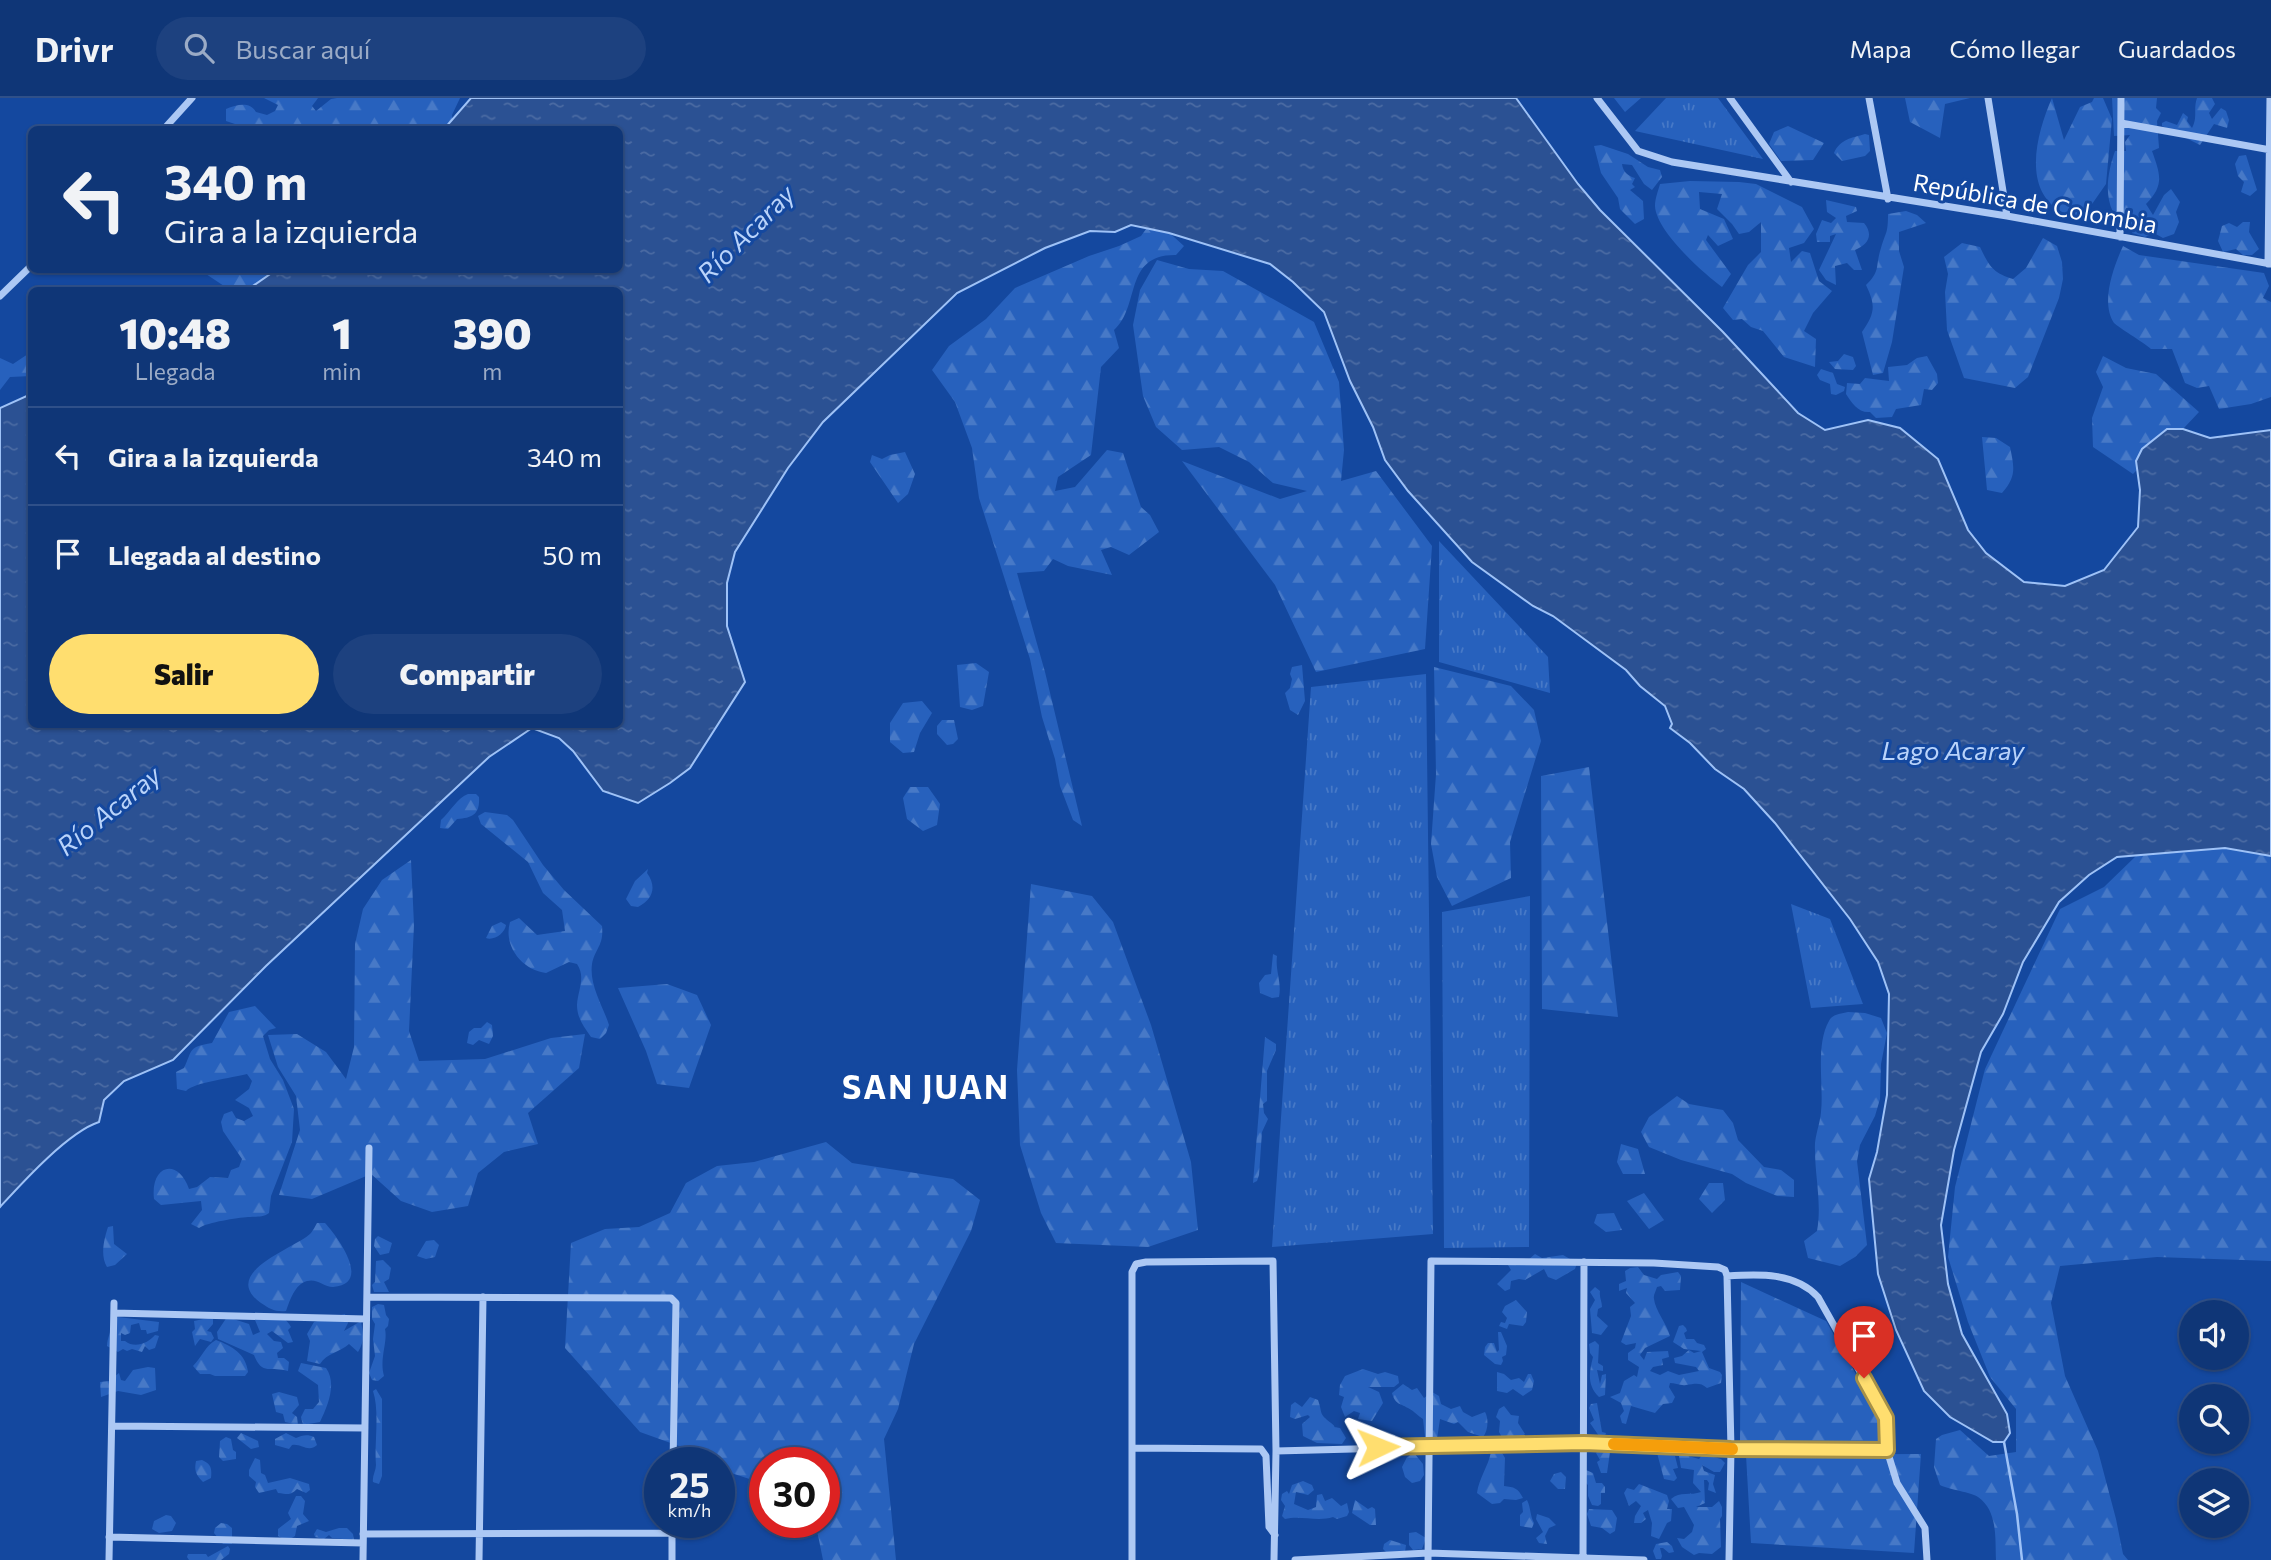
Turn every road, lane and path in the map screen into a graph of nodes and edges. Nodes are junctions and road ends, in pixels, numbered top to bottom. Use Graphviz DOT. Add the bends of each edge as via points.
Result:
graph roads {
  1 [pos="192,98"];
  2 [pos="1597,98"];
  3 [pos="1730,98"];
  4 [pos="1869,98"];
  5 [pos="1989,98"];
  6 [pos="2121,98"];
  7 [pos="2270,98"];
  8 [pos="2121,123"];
  9 [pos="167,126"];
  10 [pos="2270,150"];
  11 [pos="1792,182"];
  12 [pos="1888,199"];
  13 [pos="2007,216"];
  14 [pos="2120,237"];
  15 [pos="2269,264"];
  16 [pos="28,268"];
  17 [pos="0,296"];
  18 [pos="369,1147"];
  19 [pos="1584,1262"];
  20 [pos="1727,1276"];
  21 [pos="367,1297"];
  22 [pos="483,1297"];
  23 [pos="114,1303"];
  24 [pos="114,1313"];
  25 [pos="366,1319"];
  26 [pos="112,1426"];
  27 [pos="365,1428"];
  28 [pos="1584,1443"];
  29 [pos="1429,1445"];
  30 [pos="673,1447"];
  31 [pos="1132,1448"];
  32 [pos="1731,1449"];
  33 [pos="1887,1450"];
  34 [pos="1276,1451"];
  35 [pos="644,1533"];
  36 [pos="480,1534"];
  37 [pos="1275,1535"];
  38 [pos="109,1537"];
  39 [pos="363,1538"];
  40 [pos="672,1538"];
  41 [pos="1428,1557"];
  42 [pos="1583,1559"];
  43 [pos="109,1560"];
  44 [pos="363,1560"];
  45 [pos="480,1560"];
  46 [pos="671,1560"];
  47 [pos="1132,1560"];
  48 [pos="1274,1560"];
  49 [pos="1295,1560"];
  50 [pos="1644,1560"];
  51 [pos="1730,1560"];
  52 [pos="1927,1560"];
  1 -- 9 [label="street"];
  2 -- 11 [label="street, República de Colombia" via="1638,150 1672,162"];
  3 -- 11 [label="street"];
  4 -- 12 [label="street"];
  5 -- 13 [label="street"];
  6 -- 8 [label="street"];
  7 -- 10 [label="street"];
  8 -- 10 [label="street"];
  8 -- 14 [label="street"];
  10 -- 15 [label="street"];
  11 -- 12 [label="street, República de Colombia"];
  12 -- 13 [label="street, República de Colombia"];
  13 -- 14 [label="street, República de Colombia"];
  14 -- 15 [label="street, República de Colombia"];
  16 -- 17 [label="street"];
  18 -- 21 [label="street"];
  19 -- 20 [label="street" via="1718,1267"];
  19 -- 28 [label="street"];
  19 -- 29 [label="street" via="1431,1261"];
  20 -- 32 [label="street"];
  20 -- 33 [label="street" via="1782,1276 1810,1288 1886,1418"];
  21 -- 22 [label="street"];
  21 -- 25 [label="street"];
  22 -- 30 [label="street" via="671,1298 676,1303"];
  22 -- 36 [label="street"];
  23 -- 24 [label="street"];
  24 -- 25 [label="street"];
  24 -- 26 [label="street"];
  25 -- 27 [label="street"];
  26 -- 27 [label="street"];
  26 -- 38 [label="street"];
  27 -- 39 [label="street"];
  28 -- 29 [label="street"];
  28 -- 32 [label="street"];
  28 -- 42 [label="street"];
  29 -- 34 [label="street"];
  29 -- 41 [label="street"];
  31 -- 34 [label="street" via="1132,1272 1136,1264 1273,1261"];
  31 -- 37 [label="street" via="1261,1449 1266,1456 1269,1527"];
  31 -- 47 [label="street"];
  32 -- 33 [label="street"];
  32 -- 51 [label="street"];
  33 -- 52 [label="street" via="1898,1483 1925,1528"];
  34 -- 37 [label="street"];
  35 -- 36 [label="street"];
  36 -- 39 [label="street"];
  36 -- 45 [label="street"];
  37 -- 48 [label="street"];
  38 -- 39 [label="street"];
  38 -- 43 [label="street"];
  39 -- 44 [label="street"];
  40 -- 46 [label="street"];
  41 -- 42 [label="street"];
  41 -- 49 [label="street"];
  42 -- 50 [label="street"];
}
